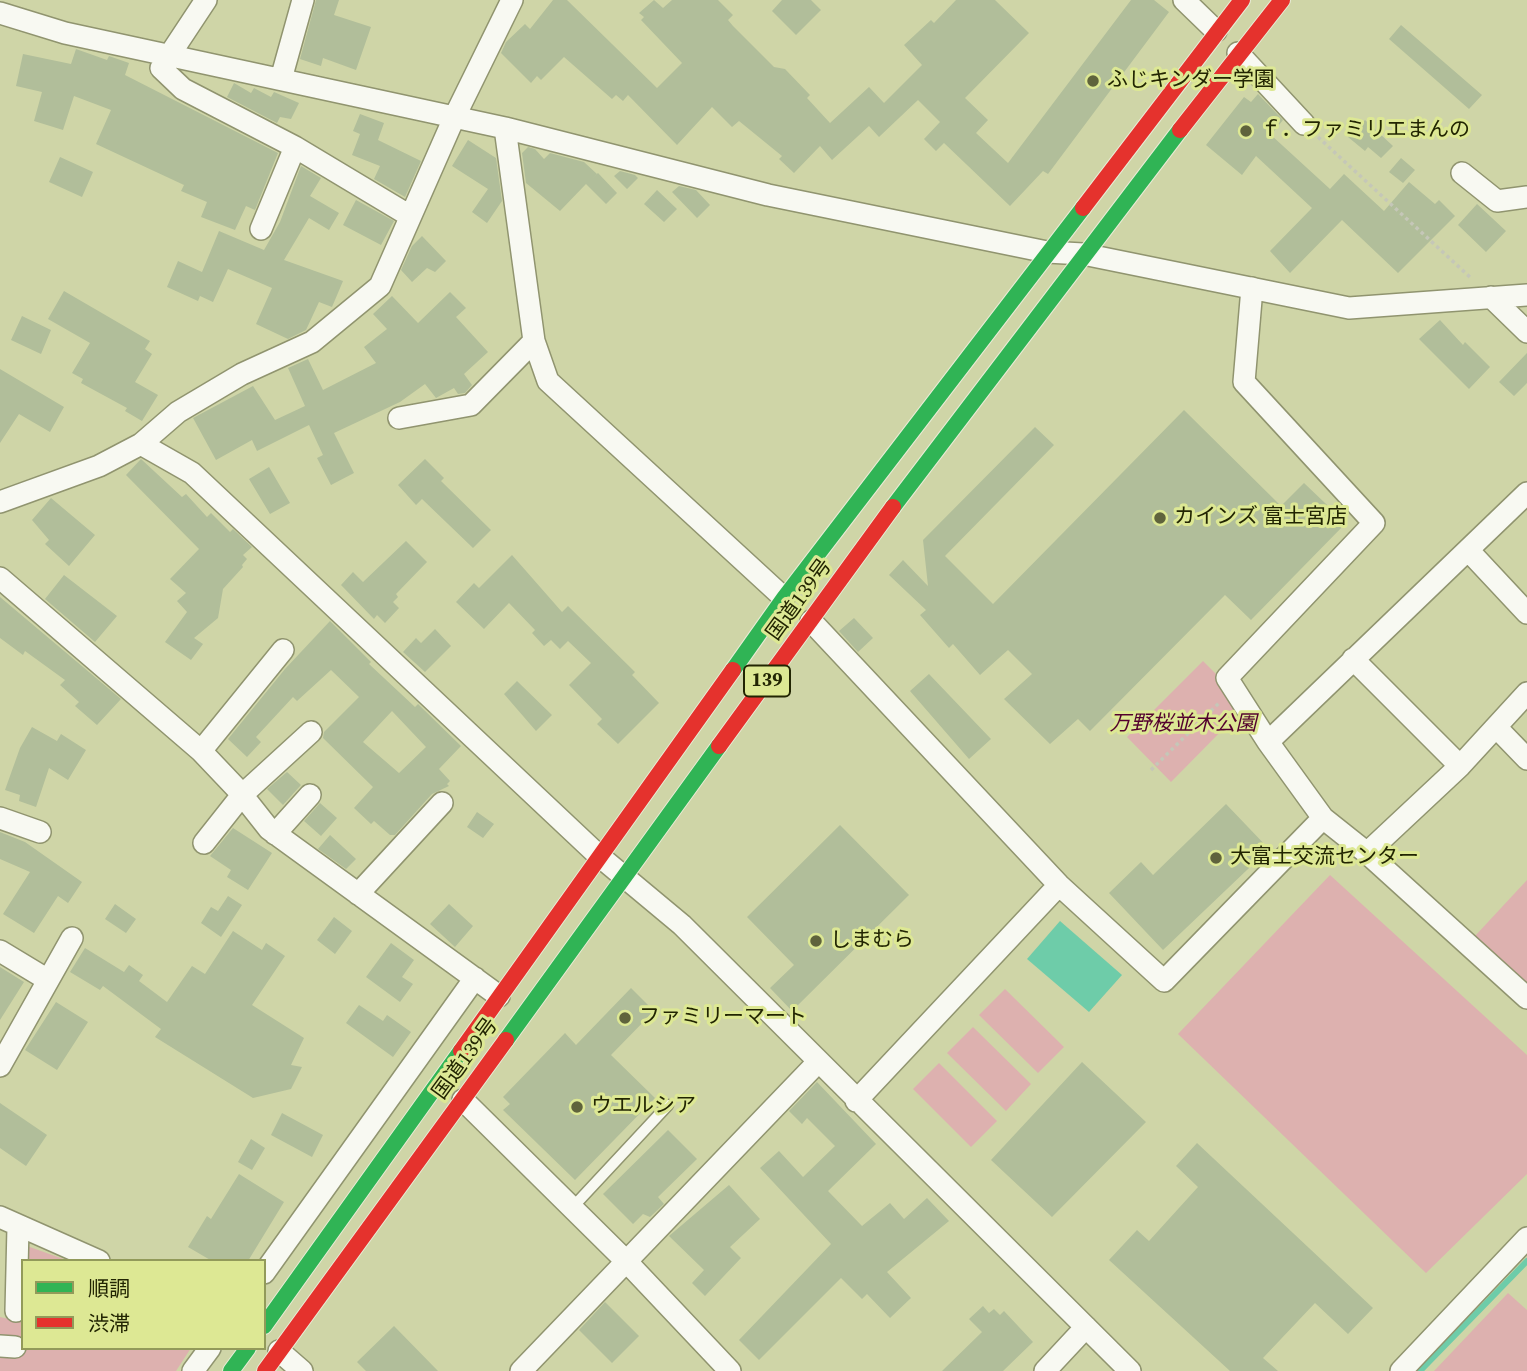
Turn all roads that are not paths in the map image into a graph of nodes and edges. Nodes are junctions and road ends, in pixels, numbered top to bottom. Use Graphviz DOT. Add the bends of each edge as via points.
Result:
graph roads {
  1 [pos="206,0"];
  2 [pos="303,0"];
  3 [pos="512,0"];
  4 [pos="1184,0"];
  5 [pos="1242,0"];
  6 [pos="1282,0"];
  7 [pos="0,13"];
  8 [pos="1216,31"];
  9 [pos="1238,53"];
  10 [pos="170,55"];
  11 [pos="281,79"];
  12 [pos="454,118"];
  13 [pos="1304,124"];
  14 [pos="505,128"];
  15 [pos="295,147"];
  16 [pos="1462,173"];
  17 [pos="1527,197"];
  18 [pos="410,216"];
  19 [pos="261,229"];
  20 [pos="1047,252"];
  21 [pos="1083,254"];
  22 [pos="1252,288"];
  23 [pos="1527,295"];
  24 [pos="1491,296"];
  25 [pos="1527,332"];
  26 [pos="534,341"];
  27 [pos="398,418"];
  28 [pos="141,444"];
  29 [pos="1527,493"];
  30 [pos="0,502"];
  31 [pos="1468,550"];
  32 [pos="0,578"];
  33 [pos="784,598"];
  34 [pos="1527,613"];
  35 [pos="811,621"];
  36 [pos="283,650"];
  37 [pos="1353,659"];
  38 [pos="1527,693"];
  39 [pos="1498,725"];
  40 [pos="311,732"];
  41 [pos="1268,742"];
  42 [pos="201,751"];
  43 [pos="1527,756"];
  44 [pos="1460,766"];
  45 [pos="242,795"];
  46 [pos="310,795"];
  47 [pos="442,803"];
  48 [pos="0,818"];
  49 [pos="1323,818"];
  50 [pos="40,832"];
  51 [pos="275,834"];
  52 [pos="204,843"];
  53 [pos="1367,853"];
  54 [pos="598,855"];
  55 [pos="623,878"];
  56 [pos="1059,886"];
  57 [pos="358,894"];
  58 [pos="72,938"];
  59 [pos="0,951"];
  60 [pos="475,978"];
  61 [pos="48,980"];
  62 [pos="499,996"];
  63 [pos="1527,998"];
  64 [pos="818,1062"];
  65 [pos="0,1066"];
  66 [pos="463,1100"];
  67 [pos="856,1101"];
  68 [pos="667,1105"];
  69 [pos="572,1208"];
  70 [pos="9,1222"];
  71 [pos="1527,1238"];
  72 [pos="94,1259"];
  73 [pos="626,1261"];
  74 [pos="266,1270"];
  75 [pos="16,1311"];
  76 [pos="266,1323"];
  77 [pos="1086,1327"];
  78 [pos="209,1350"];
  79 [pos="247,1350"];
  80 [pos="279,1351"];
  81 [pos="193,1371"];
  82 [pos="231,1371"];
  83 [pos="265,1371"];
  84 [pos="302,1371"];
  85 [pos="520,1371"];
  86 [pos="730,1371"];
  87 [pos="1045,1371"];
  88 [pos="1130,1371"];
  89 [pos="1401,1371"];
  1 -- 10 [label="street"];
  2 -- 11 [label="street"];
  3 -- 12 [label="street"];
  4 -- 8 [label="street"];
  5 -- 8 [label="highway, 国道139号 / 139"];
  6 -- 9 [label="highway, 国道139号 / 139"];
  7 -- 10 [label="street" via="65,33"];
  8 -- 20 [label="highway, 国道139号 / 139"];
  9 -- 13 [label="street"];
  9 -- 21 [label="highway, 国道139号 / 139"];
  10 -- 11 [label="street"];
  10 -- 15 [label="street" via="161,68 183,89"];
  11 -- 12 [label="street"];
  12 -- 14 [label="street"];
  12 -- 18 [label="street"];
  14 -- 20 [label="street" via="768,195"];
  14 -- 26 [label="street"];
  15 -- 18 [label="street"];
  15 -- 19 [label="street"];
  16 -- 17 [label="street" via="1497,201"];
  18 -- 28 [label="street" via="380,286 312,342 242,374 178,412"];
  20 -- 21 [label="street"];
  20 -- 33 [label="highway, 国道139号 / 139"];
  21 -- 22 [label="street"];
  21 -- 35 [label="highway, 国道139号 / 139"];
  22 -- 24 [label="street" via="1349,308"];
  22 -- 41 [label="street" via="1244,382 1374,523 1227,678"];
  23 -- 24 [label="street"];
  24 -- 25 [label="street"];
  26 -- 27 [label="street" via="471,405"];
  26 -- 33 [label="street" via="548,381"];
  28 -- 30 [label="street" via="99,466"];
  28 -- 54 [label="street" via="192,474"];
  29 -- 31 [label="street"];
  31 -- 34 [label="street"];
  31 -- 37 [label="street"];
  32 -- 42 [label="street"];
  33 -- 54 [label="highway, 国道139号 / 139"];
  35 -- 55 [label="highway, 国道139号 / 139"];
  35 -- 56 [label="street"];
  36 -- 42 [label="street"];
  37 -- 41 [label="street"];
  37 -- 44 [label="street"];
  38 -- 39 [label="street"];
  39 -- 43 [label="street"];
  39 -- 44 [label="street"];
  40 -- 45 [label="street"];
  41 -- 49 [label="street"];
  42 -- 45 [label="street"];
  44 -- 53 [label="street"];
  45 -- 51 [label="street"];
  45 -- 52 [label="street"];
  46 -- 51 [label="street"];
  47 -- 57 [label="street"];
  48 -- 50 [label="street"];
  49 -- 53 [label="street"];
  49 -- 56 [label="street" via="1164,981"];
  51 -- 57 [label="street"];
  53 -- 63 [label="street"];
  54 -- 55 [label="street"];
  54 -- 62 [label="highway, 国道139号 / 139"];
  55 -- 64 [label="street" via="682,925"];
  55 -- 66 [label="highway, 国道139号 / 139"];
  56 -- 67 [label="street"];
  57 -- 60 [label="street"];
  58 -- 61 [label="street"];
  59 -- 61 [label="street"];
  60 -- 62 [label="street"];
  60 -- 74 [label="street"];
  61 -- 65 [label="street"];
  62 -- 76 [label="highway, 国道139号 / 139"];
  64 -- 67 [label="street"];
  64 -- 73 [label="street"];
  66 -- 69 [label="street"];
  66 -- 80 [label="highway, 国道139号 / 139"];
  67 -- 77 [label="street"];
  68 -- 69 [label="lane"];
  69 -- 73 [label="street"];
  70 -- 72 [label="street"];
  70 -- 75 [label="street"];
  71 -- 89 [label="street"];
  73 -- 85 [label="street"];
  73 -- 86 [label="street"];
  77 -- 87 [label="street"];
  77 -- 88 [label="street"];
  78 -- 81 [label="street"];
  79 -- 82 [label="highway"];
  80 -- 83 [label="highway, 国道139号 / 139"];
  80 -- 84 [label="street"];
}
